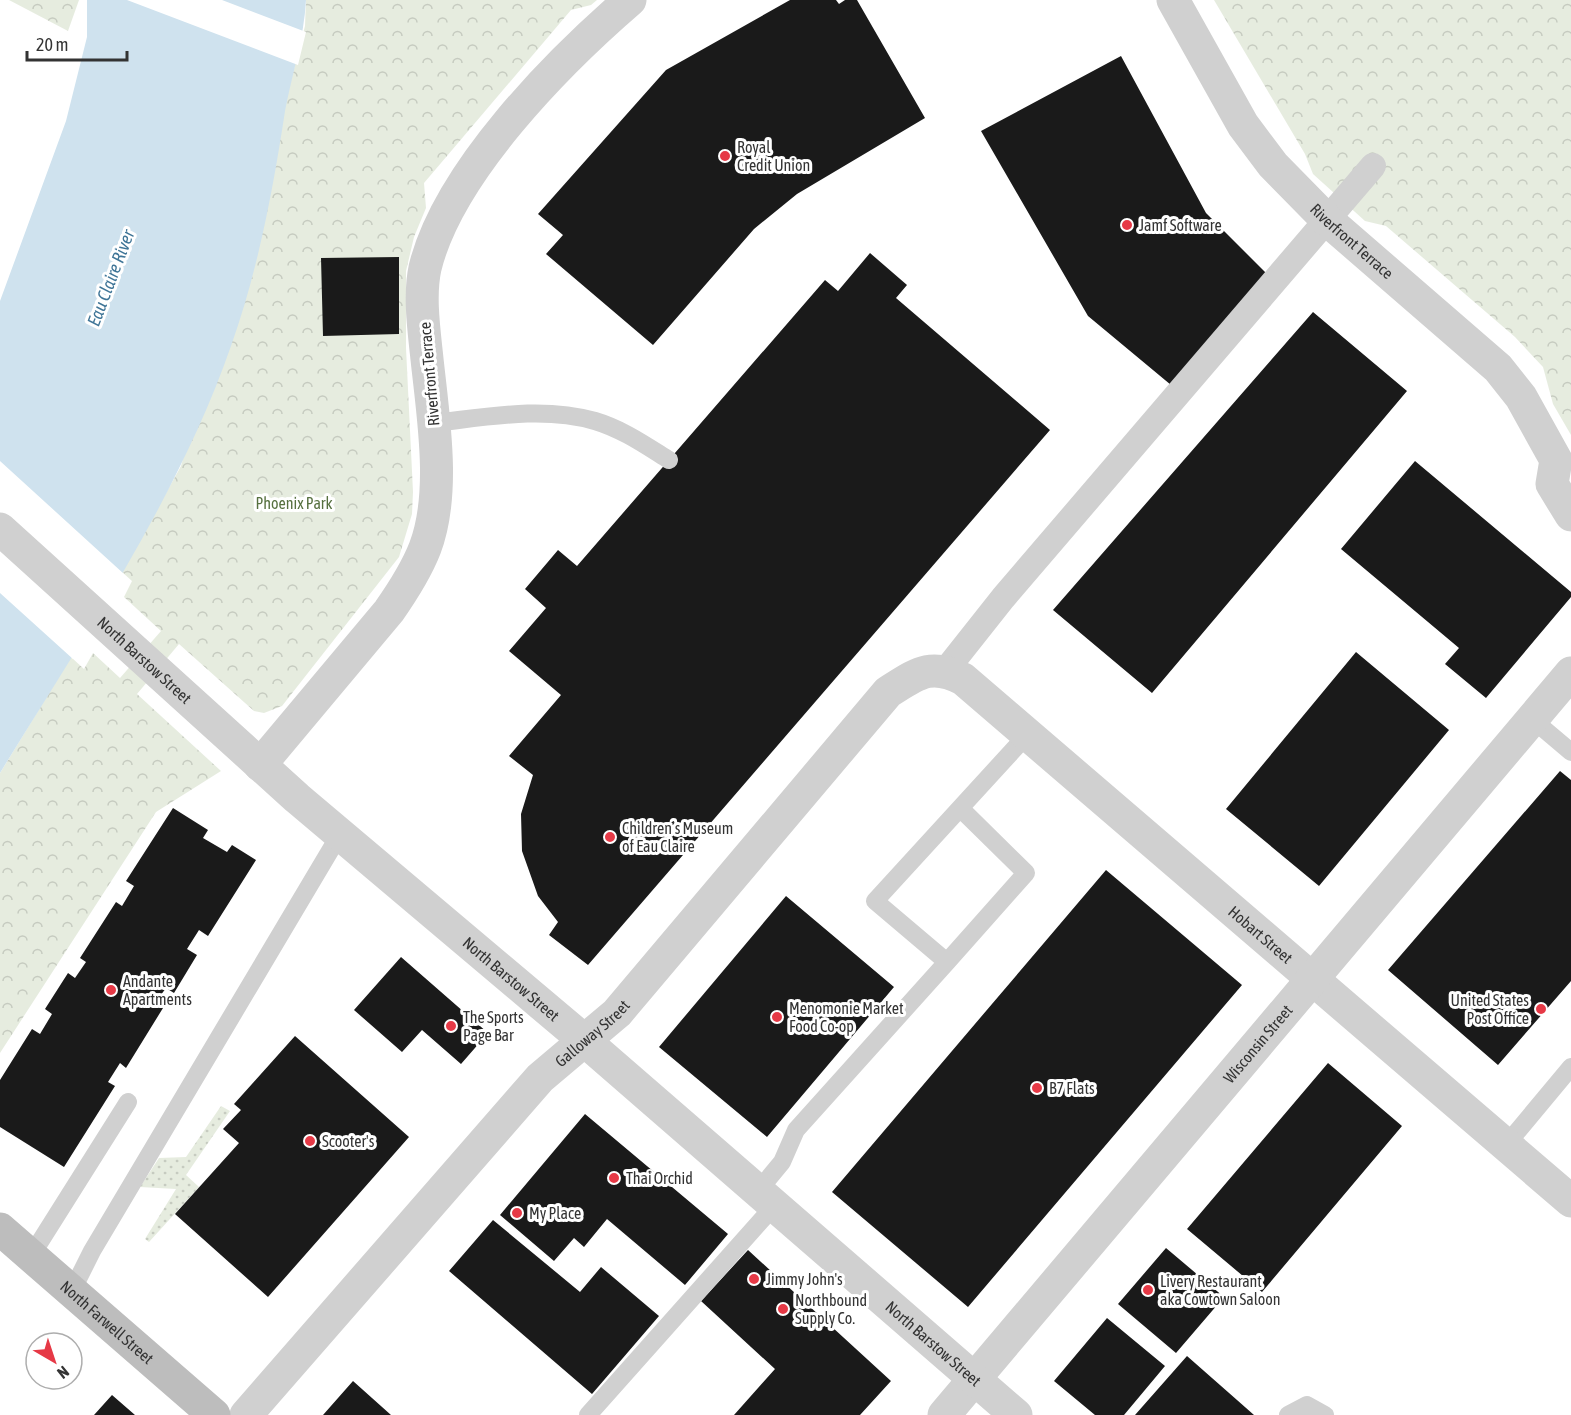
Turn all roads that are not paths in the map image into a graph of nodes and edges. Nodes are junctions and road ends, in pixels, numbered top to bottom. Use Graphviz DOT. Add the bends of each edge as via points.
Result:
graph roads {
  1 [pos="630,0"];
  2 [pos="1173,0"];
  3 [pos="1373,166"];
  4 [pos="1326,219"];
  5 [pos="434,423"];
  6 [pos="669,460"];
  7 [pos="1563,463"];
  8 [pos="1571,515"];
  9 [pos="5,534"];
  10 [pos="946,670"];
  11 [pos="1571,673"];
  12 [pos="1532,719"];
  13 [pos="1028,735"];
  14 [pos="1571,752"];
  15 [pos="260,765"];
  16 [pos="961,809"];
  17 [pos="340,834"];
  18 [pos="947,962"];
  19 [pos="1312,979"];
  20 [pos="585,1041"];
  21 [pos="1571,1067"];
  22 [pos="128,1102"];
  23 [pos="1506,1144"];
  24 [pos="766,1198"];
  25 [pos="1571,1201"];
  26 [pos="0,1229"];
  27 [pos="31,1256"];
  28 [pos="72,1291"];
  29 [pos="974,1380"];
  30 [pos="214,1415"];
  31 [pos="246,1415"];
  32 [pos="588,1415"];
  33 [pos="944,1415"];
  34 [pos="1016,1415"];
  35 [pos="1288,1415"];
  36 [pos="1325,1415"];
  1 -- 5 [label="street, Riverfront Terrace" via="529,101 468,174 439,225 425,270 423,317"];
  2 -- 4 [label="street, Riverfront Terrace" via="1243,125 1273,165"];
  3 -- 4 [label="street"];
  4 -- 7 [label="street, Riverfront Terrace" via="1498,368"];
  4 -- 10 [label="street"];
  5 -- 6 [label="lane" via="556,413 596,421 627,434"];
  5 -- 15 [label="street, Riverfront Terrace" via="434,517 426,548 408,585"];
  7 -- 8 [label="street, Riverfront Terrace" via="1552,484"];
  9 -- 15 [label="street, North Barstow Street"];
  10 -- 13 [label="street, Hobart Street" via="963,679"];
  10 -- 20 [label="street, Galloway Street" via="913,676 888,692 617,1013"];
  11 -- 12 [label="street, Wisconsin Street"];
  12 -- 14 [label="lane"];
  12 -- 19 [label="street, Wisconsin Street"];
  13 -- 16 [label="lane"];
  13 -- 19 [label="street, Hobart Street"];
  15 -- 17 [label="street, North Barstow Street"];
  16 -- 18 [label="lane" via="1026,873"];
  16 -- 18 [label="lane" via="875,901"];
  17 -- 20 [label="street, North Barstow Street"];
  17 -- 28 [label="lane"];
  18 -- 24 [label="lane" via="796,1130"];
  19 -- 23 [label="street, Hobart Street"];
  19 -- 29 [label="street, Wisconsin Street"];
  20 -- 24 [label="street, North Barstow Street"];
  20 -- 31 [label="street, Galloway Street" via="540,1078"];
  21 -- 23 [label="lane"];
  22 -- 27 [label="lane"];
  23 -- 25 [label="street, Hobart Street"];
  24 -- 29 [label="street, North Barstow Street"];
  24 -- 32 [label="lane"];
  26 -- 27 [label="main road, North Farwell Street"];
  27 -- 28 [label="main road, North Farwell Street"];
  28 -- 30 [label="main road, North Farwell Street"];
  29 -- 33 [label="street, Wisconsin Street"];
  29 -- 34 [label="street, North Barstow Street"];
  35 -- 36 [label="lane" via="1307,1405"];
}
